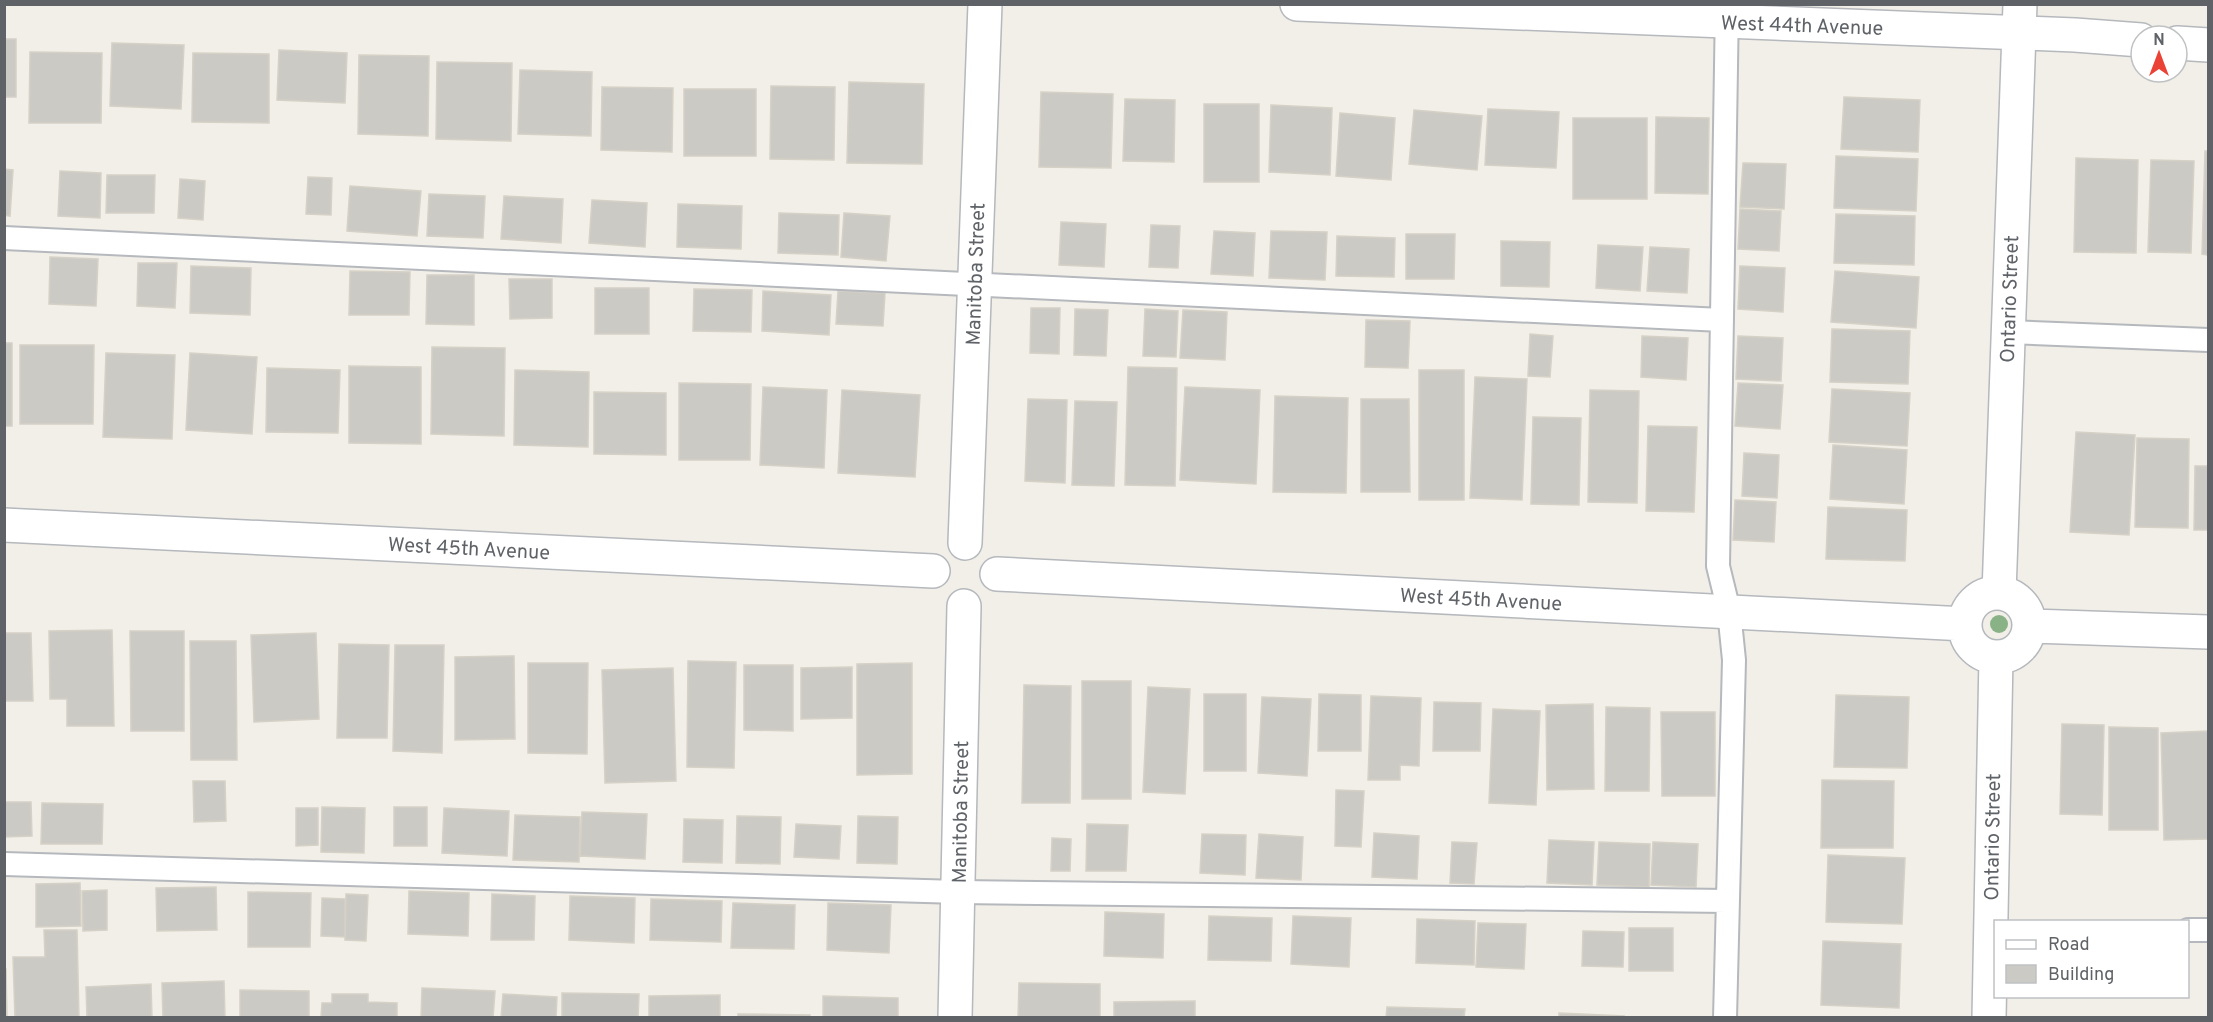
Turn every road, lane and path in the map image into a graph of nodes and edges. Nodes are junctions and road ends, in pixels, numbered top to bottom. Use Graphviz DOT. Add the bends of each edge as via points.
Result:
graph roads {
  1 [pos="985,4"];
  2 [pos="1297,4"];
  3 [pos="1727,13"];
  4 [pos="2020,19"];
  5 [pos="2129,38"];
  6 [pos="2189,44"];
  7 [pos="2208,45"];
  8 [pos="4,238"];
  9 [pos="975,283"];
  10 [pos="1722,320"];
  11 [pos="2008,332"];
  12 [pos="2208,340"];
  13 [pos="4,525"];
  14 [pos="964,543"];
  15 [pos="933,571"];
  16 [pos="997,574"];
  17 [pos="1999,593"];
  18 [pos="964,606"];
  19 [pos="1729,612"];
  20 [pos="1965,624"];
  21 [pos="2029,626"];
  22 [pos="2208,633"];
  23 [pos="1996,657"];
  24 [pos="4,864"];
  25 [pos="959,892"];
  26 [pos="1727,901"];
  27 [pos="1993,926"];
  28 [pos="2189,930"];
  29 [pos="2208,930"];
  30 [pos="955,1017"];
  31 [pos="1725,1017"];
  32 [pos="1989,1017"];
  1 -- 9 [label="street, Manitoba Street"];
  2 -- 3 [label="street, West 44th Avenue"];
  3 -- 4 [label="street, West 44th Avenue"];
  3 -- 10 [label="lane"];
  4 -- 5 [label="street, West 44th Avenue"];
  4 -- 11 [label="street, Ontario Street"];
  6 -- 7 [label="street"];
  8 -- 9 [label="lane"];
  9 -- 10 [label="lane"];
  9 -- 14 [label="street, Manitoba Street"];
  10 -- 19 [label="lane" via="1718,566"];
  11 -- 12 [label="lane"];
  11 -- 17 [label="street, Ontario Street"];
  13 -- 15 [label="street, West 45th Avenue"];
  14 -- 15 [label="street" via="947,548"];
  14 -- 16 [label="street" via="984,549"];
  15 -- 18 [label="street" via="938,591 945,599"];
  16 -- 18 [label="street" via="991,594 983,601"];
  16 -- 19 [label="street, West 45th Avenue"];
  17 -- 20 [label="street" via="1976,601"];
  17 -- 21 [label="street" via="2021,603"];
  18 -- 25 [label="street, Manitoba Street"];
  19 -- 20 [label="street, West 45th Avenue"];
  19 -- 26 [label="lane" via="1734,660"];
  20 -- 23 [label="street" via="1973,647"];
  21 -- 22 [label="street"];
  21 -- 23 [label="street" via="2019,649"];
  23 -- 27 [label="street, Ontario Street"];
  24 -- 25 [label="lane"];
  25 -- 26 [label="lane"];
  25 -- 30 [label="street, Manitoba Street"];
  26 -- 31 [label="lane"];
  27 -- 32 [label="street, Ontario Street"];
  28 -- 29 [label="lane"];
}
